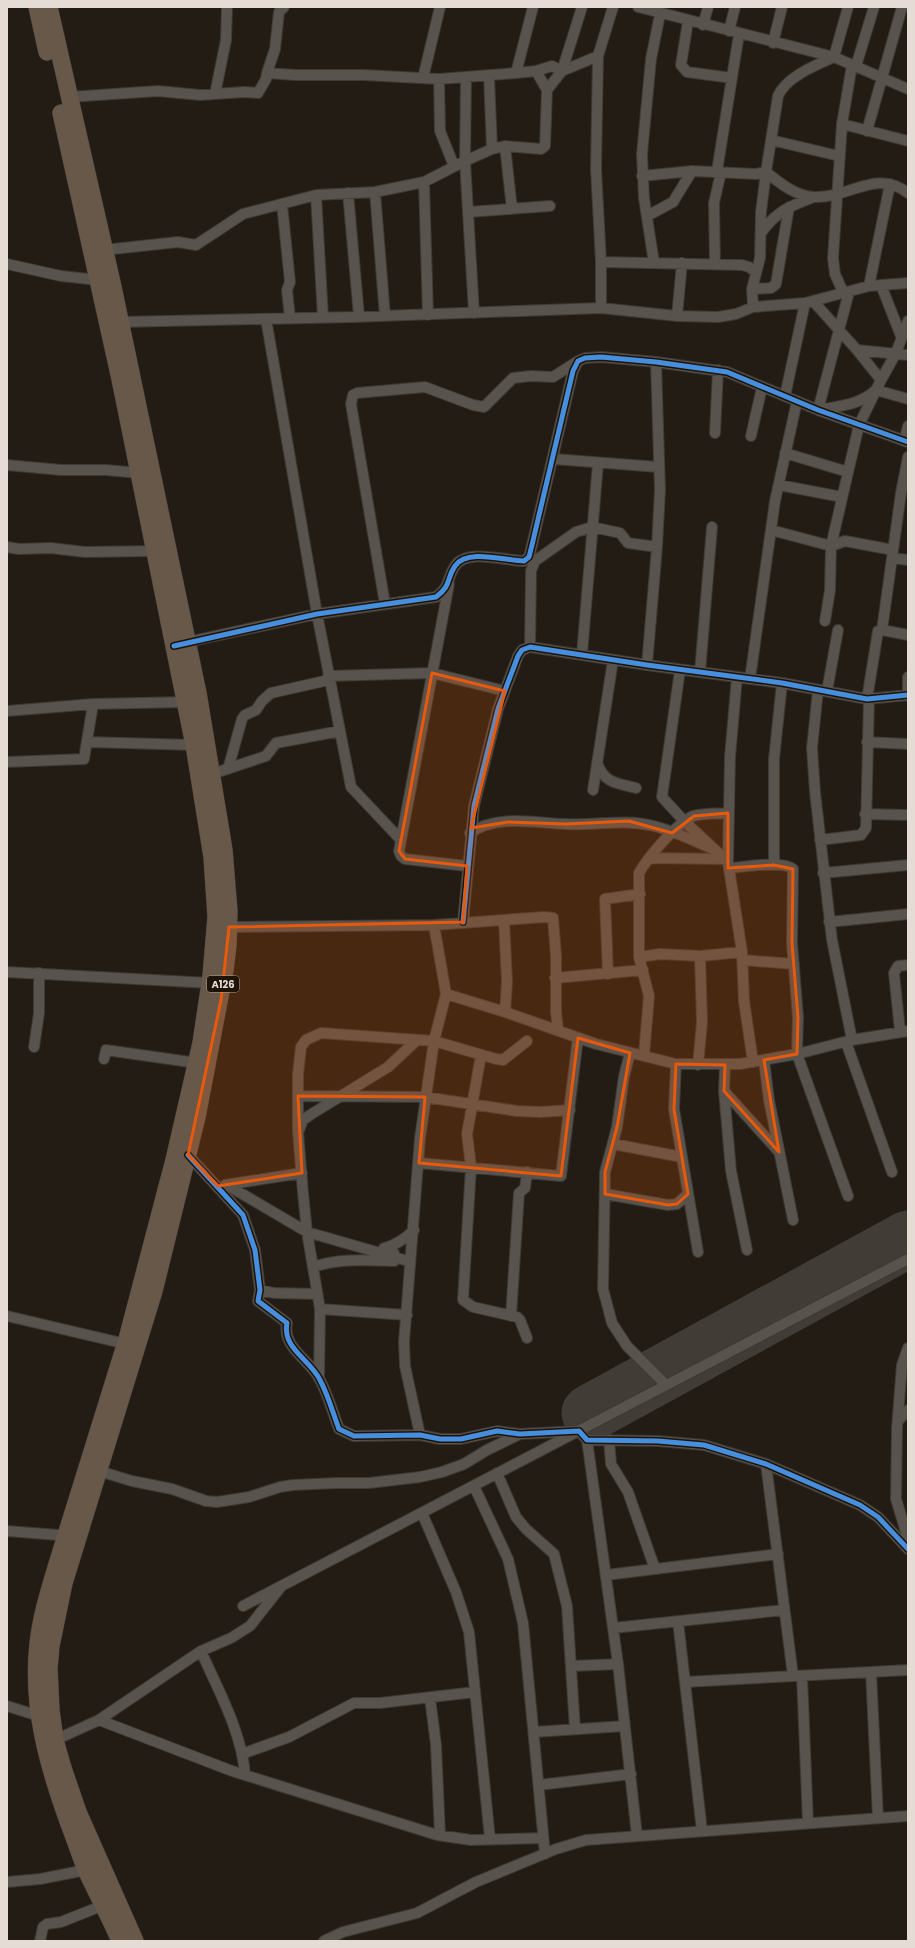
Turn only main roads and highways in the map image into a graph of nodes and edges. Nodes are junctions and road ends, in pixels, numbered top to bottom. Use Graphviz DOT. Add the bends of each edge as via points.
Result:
graph roads {
  1 [pos="37,7"];
  2 [pos="49,7"];
  3 [pos="180,644"];
  4 [pos="72,1537"];
  5 [pos="120,1941"];
  6 [pos="135,1941"];
  1 -- 3 [label="highway, A126" via="98,280 154,551"];
  2 -- 3 [label="highway, A126" via="120,322"];
  3 -- 4 [label="highway, A126" via="185,702 215,884 216,934 197,1063 151,1254"];
  3 -- 4 [label="highway, A126" via="220,771 229,927 221,1000 188,1155 154,1291 99,1471"];
  4 -- 5 [label="highway, A126" via="48,1598 38,1642 39,1716 51,1771 86,1870"];
  4 -- 6 [label="highway, A126" via="51,1646 50,1689 55,1740 78,1812"];
}
